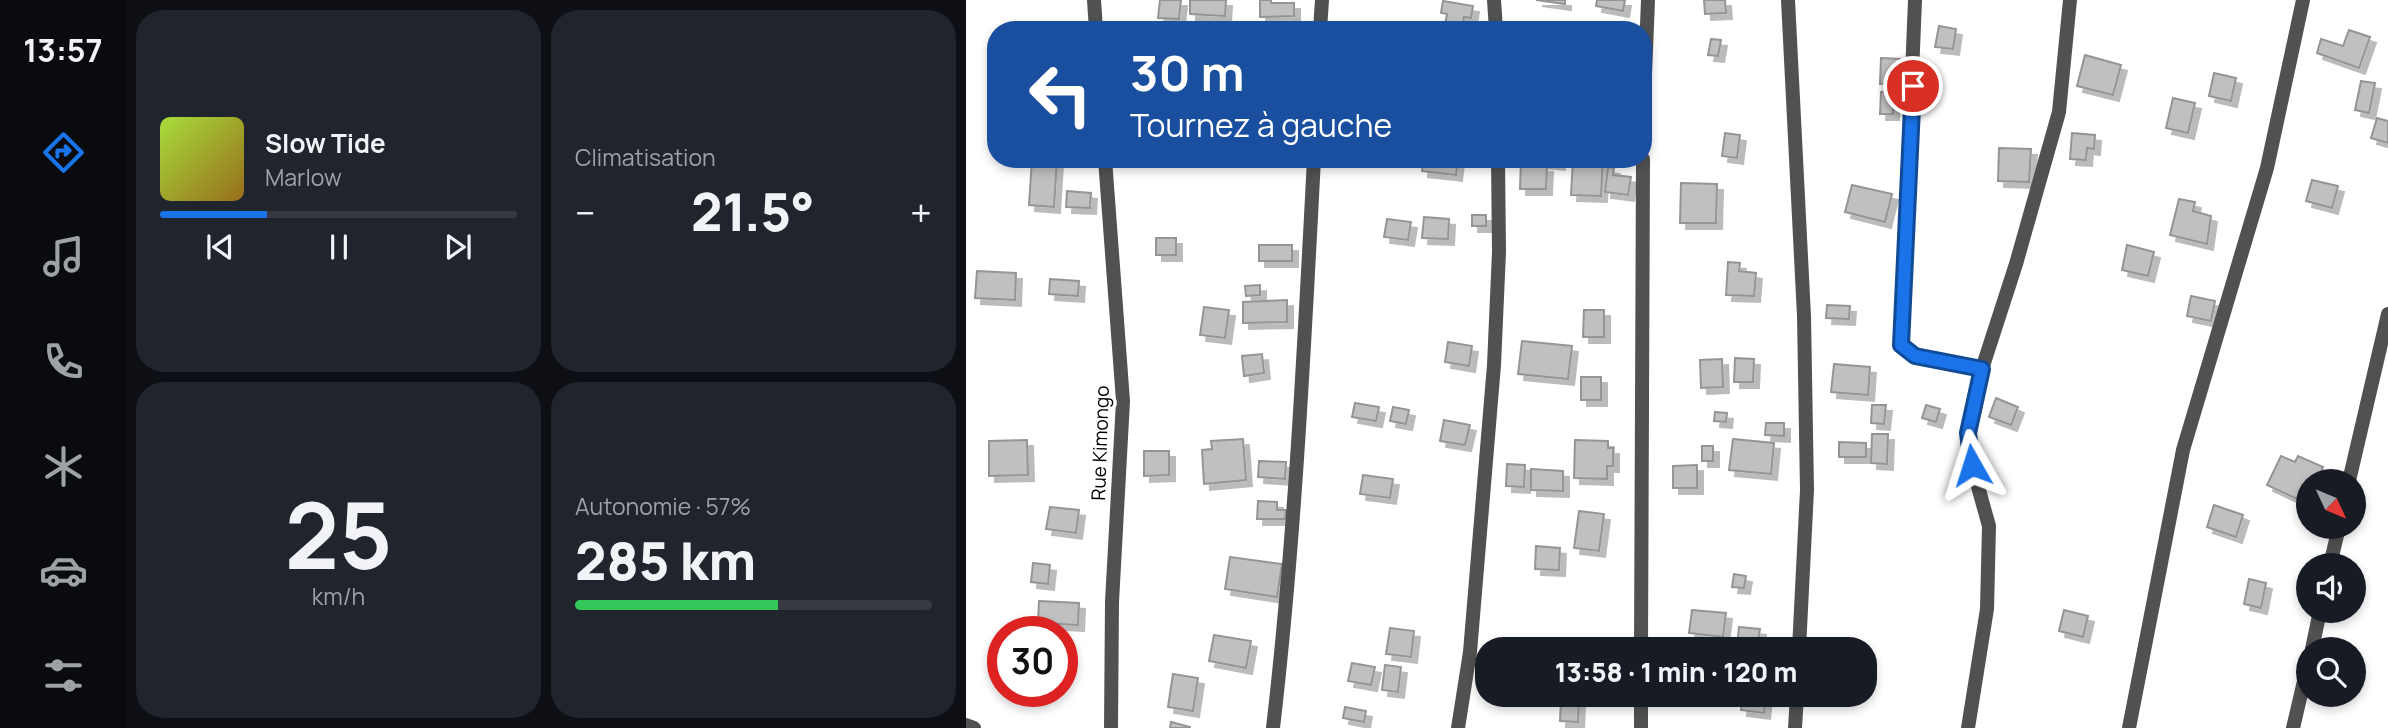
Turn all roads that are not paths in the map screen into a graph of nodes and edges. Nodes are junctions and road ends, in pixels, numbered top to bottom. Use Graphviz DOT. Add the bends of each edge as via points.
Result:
graph roads {
  1 [pos="1094,0"];
  2 [pos="1322,0"];
  3 [pos="1494,0"];
  4 [pos="1648,0"];
  5 [pos="1788,0"];
  6 [pos="1915,0"];
  7 [pos="2070,0"];
  8 [pos="2303,0"];
  9 [pos="1096,21"];
  10 [pos="1321,21"];
  11 [pos="1495,21"];
  12 [pos="1647,21"];
  13 [pos="1106,168"];
  14 [pos="1314,168"];
  15 [pos="1498,168"];
  16 [pos="1643,168"];
  17 [pos="2388,314"];
  18 [pos="1982,369"];
  19 [pos="2352,469"];
  20 [pos="1641,637"];
  21 [pos="1800,637"];
  22 [pos="1641,707"];
  23 [pos="1796,707"];
  24 [pos="2298,707"];
  25 [pos="966,725"];
  26 [pos="974,728"];
  27 [pos="1111,728"];
  28 [pos="1273,728"];
  29 [pos="1458,728"];
  30 [pos="1641,728"];
  31 [pos="1795,728"];
  32 [pos="1968,728"];
  33 [pos="2129,728"];
  34 [pos="2293,728"];
  1 -- 9 [label="street"];
  2 -- 10 [label="street"];
  3 -- 11 [label="street"];
  4 -- 12 [label="street"];
  5 -- 21 [label="street" via="1807,477"];
  6 -- 18 [label="street" via="1901,345 1915,356"];
  7 -- 18 [label="street" via="2059,112"];
  8 -- 33 [label="street" via="2267,168 2183,450"];
  13 -- 27 [label="street, Rue Kimongo" via="1123,401 1112,602"];
  14 -- 28 [label="street" via="1302,385"];
  15 -- 29 [label="street" via="1494,365 1470,652"];
  16 -- 20 [label="street"];
  17 -- 19 [label="street"];
  18 -- 32 [label="street" via="1968,433 1989,526 1987,609"];
  22 -- 30 [label="street"];
  23 -- 31 [label="street"];
  24 -- 34 [label="street"];
  25 -- 26 [label="street"];
}
